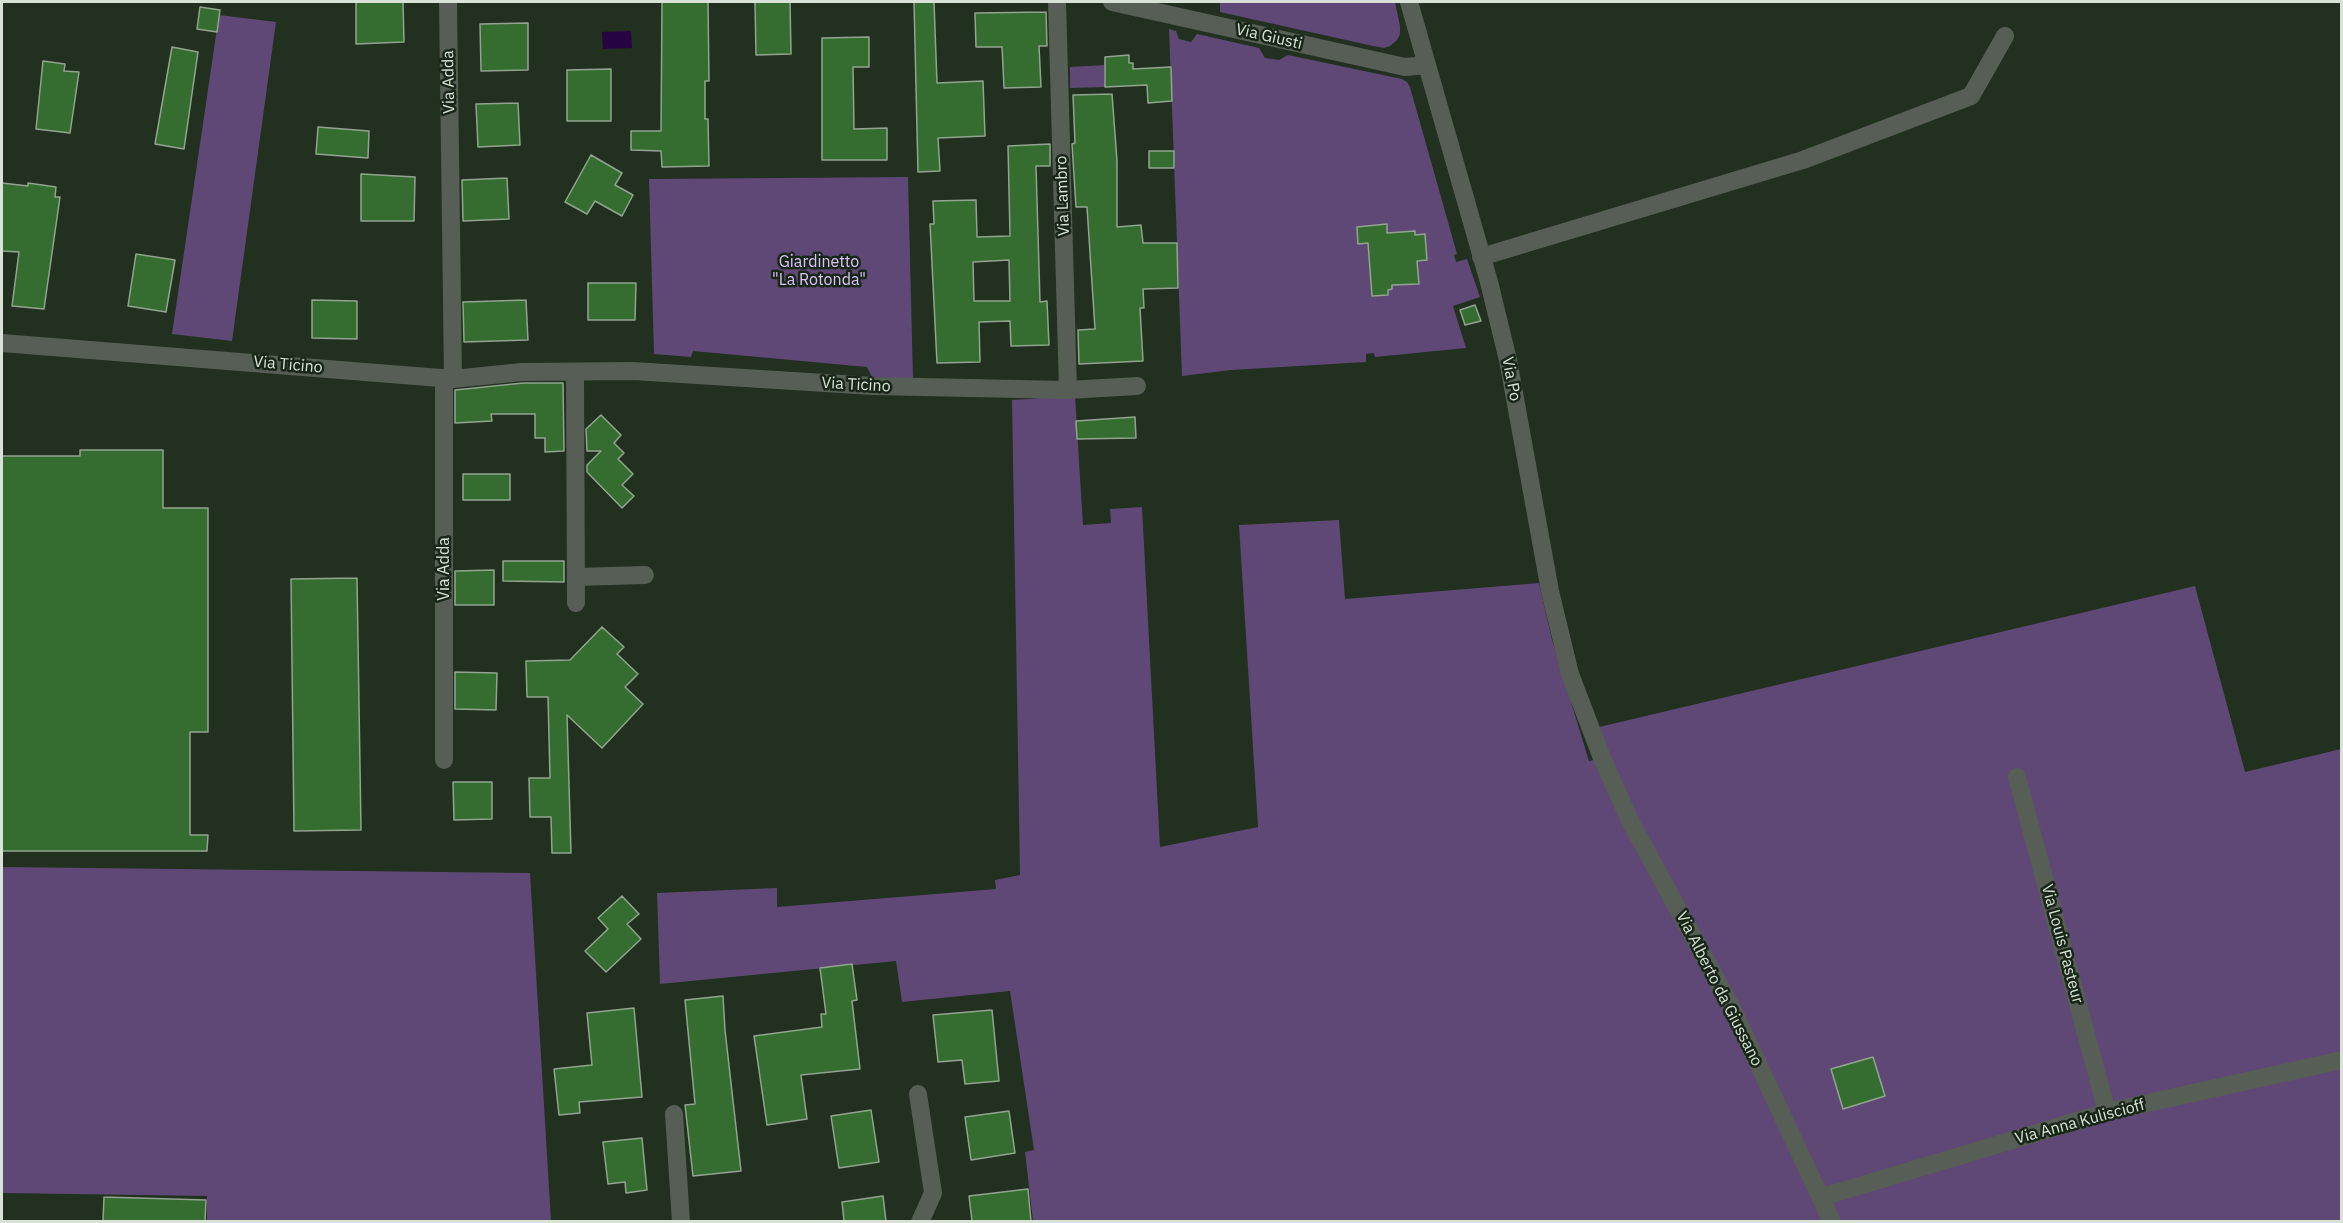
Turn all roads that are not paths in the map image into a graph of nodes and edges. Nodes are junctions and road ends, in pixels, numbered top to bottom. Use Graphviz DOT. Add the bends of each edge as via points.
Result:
graph roads {
  1 [pos="448,2"];
  2 [pos="1057,2"];
  3 [pos="1112,2"];
  4 [pos="1409,2"];
  5 [pos="2005,36"];
  6 [pos="1427,65"];
  7 [pos="1481,256"];
  8 [pos="2,343"];
  9 [pos="575,372"];
  10 [pos="448,378"];
  11 [pos="1137,387"];
  12 [pos="1068,390"];
  13 [pos="645,575"];
  14 [pos="576,577"];
  15 [pos="576,603"];
  16 [pos="1602,758"];
  17 [pos="444,760"];
  18 [pos="2017,777"];
  19 [pos="2342,1060"];
  20 [pos="918,1094"];
  21 [pos="2108,1112"];
  22 [pos="674,1114"];
  23 [pos="1822,1197"];
  24 [pos="681,1221"];
  25 [pos="920,1221"];
  26 [pos="1832,1221"];
  1 -- 10 [label="street, Via Adda"];
  2 -- 12 [label="street, Via Lambro"];
  3 -- 6 [label="street, Via Giusti" via="1405,67"];
  4 -- 6 [label="street, Via Po"];
  5 -- 7 [label="street" via="1971,96 1803,160"];
  6 -- 7 [label="street, Via Po"];
  7 -- 16 [label="street, Via Po" via="1508,360 1550,591 1570,674"];
  8 -- 10 [label="street, Via Ticino"];
  9 -- 10 [label="street, Via Ticino"];
  9 -- 12 [label="street, Via Ticino" via="633,371 873,386"];
  9 -- 14 [label="street"];
  10 -- 17 [label="street, Via Adda"];
  11 -- 12 [label="street, Via Ticino"];
  13 -- 14 [label="street"];
  14 -- 15 [label="street"];
  16 -- 23 [label="street, Via Alberto da Giussano" via="1630,821 1732,1008"];
  18 -- 21 [label="street, Via Louis Pasteur"];
  19 -- 21 [label="street, Via Anna Kuliscioff"];
  20 -- 25 [label="street" via="933,1193"];
  21 -- 23 [label="street, Via Anna Kuliscioff"];
  22 -- 24 [label="street"];
  23 -- 26 [label="street, Via Alberto da Giussano"];
}
